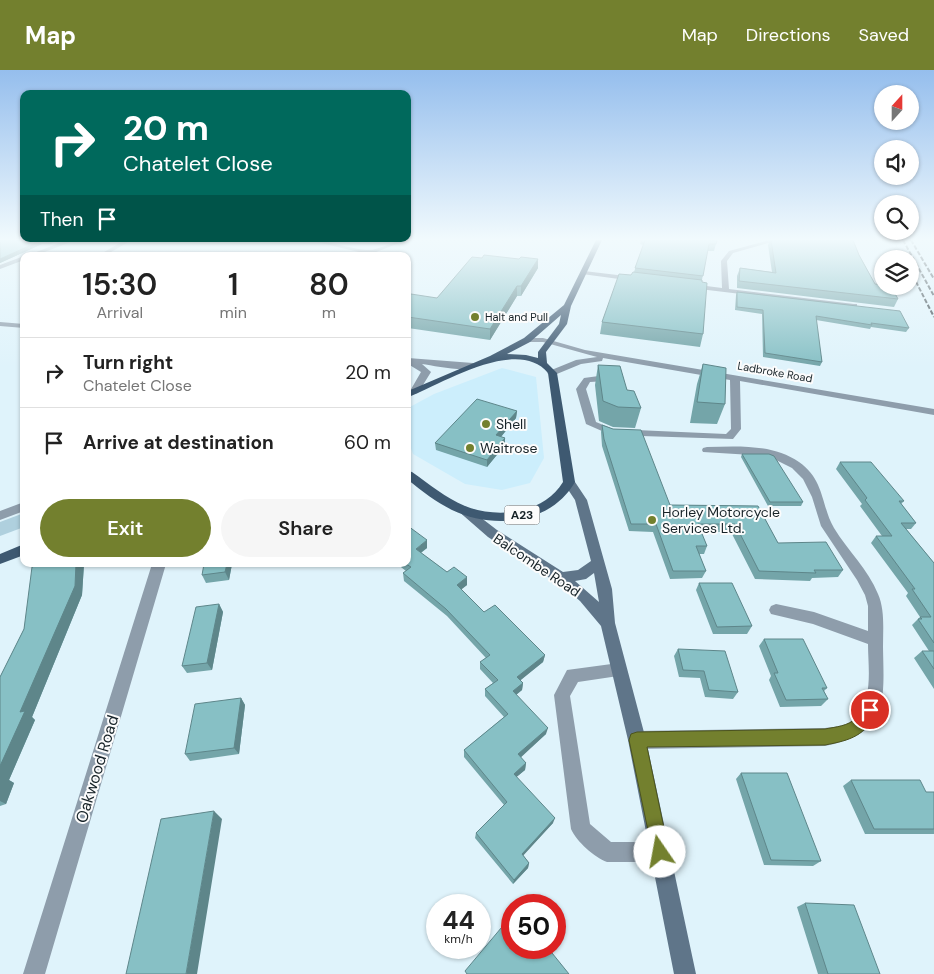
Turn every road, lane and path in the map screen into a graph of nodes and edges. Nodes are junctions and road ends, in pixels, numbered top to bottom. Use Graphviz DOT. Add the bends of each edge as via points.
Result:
graph roads {
  1 [pos="579,282"];
  2 [pos="725,282"];
  3 [pos="686,285"];
  4 [pos="726,290"];
  5 [pos="567,306"];
  6 [pos="864,307"];
  7 [pos="0,324"];
  8 [pos="20,326"];
  9 [pos="528,340"];
  10 [pos="550,342"];
  11 [pos="612,357"];
  12 [pos="493,358"];
  13 [pos="411,361"];
  14 [pos="411,362"];
  15 [pos="543,363"];
  16 [pos="473,366"];
  17 [pos="552,374"];
  18 [pos="736,377"];
  19 [pos="606,378"];
  20 [pos="411,392"];
  21 [pos="934,412"];
  22 [pos="707,450"];
  23 [pos="411,477"];
  24 [pos="570,482"];
  25 [pos="20,508"];
  26 [pos="463,510"];
  27 [pos="0,516"];
  28 [pos="20,551"];
  29 [pos="0,559"];
  30 [pos="598,562"];
  31 [pos="158,567"];
  32 [pos="561,578"];
  33 [pos="776,610"];
  34 [pos="608,623"];
  35 [pos="875,640"];
  36 [pos="619,670"];
  37 [pos="637,740"];
  38 [pos="660,852"];
  39 [pos="34,974"];
  40 [pos="685,974"];
  1 -- 5 [label="main road"];
  2 -- 4 [label="street"];
  3 -- 4 [label="street"];
  4 -- 6 [label="street"];
  5 -- 9 [label="main road"];
  5 -- 10 [label="main road" via="563,324"];
  7 -- 8 [label="street"];
  9 -- 10 [label="street, Ladbroke Road"];
  9 -- 12 [label="main road"];
  10 -- 11 [label="street, Ladbroke Road"];
  10 -- 15 [label="main road" via="542,352"];
  11 -- 17 [label="street, Ladbroke Road" via="579,362"];
  11 -- 18 [label="street, Ladbroke Road"];
  12 -- 15 [label="main road" via="522,357"];
  12 -- 16 [label="main road"];
  13 -- 16 [label="street"];
  14 -- 20 [label="street" via="426,372"];
  15 -- 17 [label="main road, Balcombe Road"];
  16 -- 20 [label="main road"];
  17 -- 24 [label="main road, Balcombe Road"];
  18 -- 19 [label="street" via="736,429 729,437 610,432 591,424 581,389 587,380"];
  18 -- 21 [label="street, Ladbroke Road"];
  22 -- 35 [label="street" via="765,452 782,456 800,468 817,492 827,526 872,593"];
  23 -- 26 [label="main road, Balcombe Road / A23"];
  24 -- 26 [label="main road, Balcombe Road / A23" via="559,497 529,513 512,517 486,516"];
  24 -- 30 [label="main road, Balcombe Road" via="581,500"];
  25 -- 27 [label="street"];
  26 -- 32 [label="main road, Balcombe Road" via="479,525"];
  28 -- 29 [label="main road"];
  30 -- 32 [label="main road" via="581,575"];
  30 -- 34 [label="main road, Balcombe Road" via="605,589"];
  31 -- 39 [label="street, Oakwood Road"];
  32 -- 34 [label="main road, Balcombe Road" via="586,598"];
  33 -- 35 [label="street" via="814,618"];
  34 -- 36 [label="main road, Balcombe Road"];
  35 -- 37 [label="street" via="876,695 860,725 845,733 825,737"];
  36 -- 37 [label="main road, Balcombe Road"];
  36 -- 38 [label="street" via="573,675 562,696 581,829 608,852"];
  37 -- 38 [label="main road, Balcombe Road"];
  38 -- 40 [label="main road, Balcombe Road"];
}
